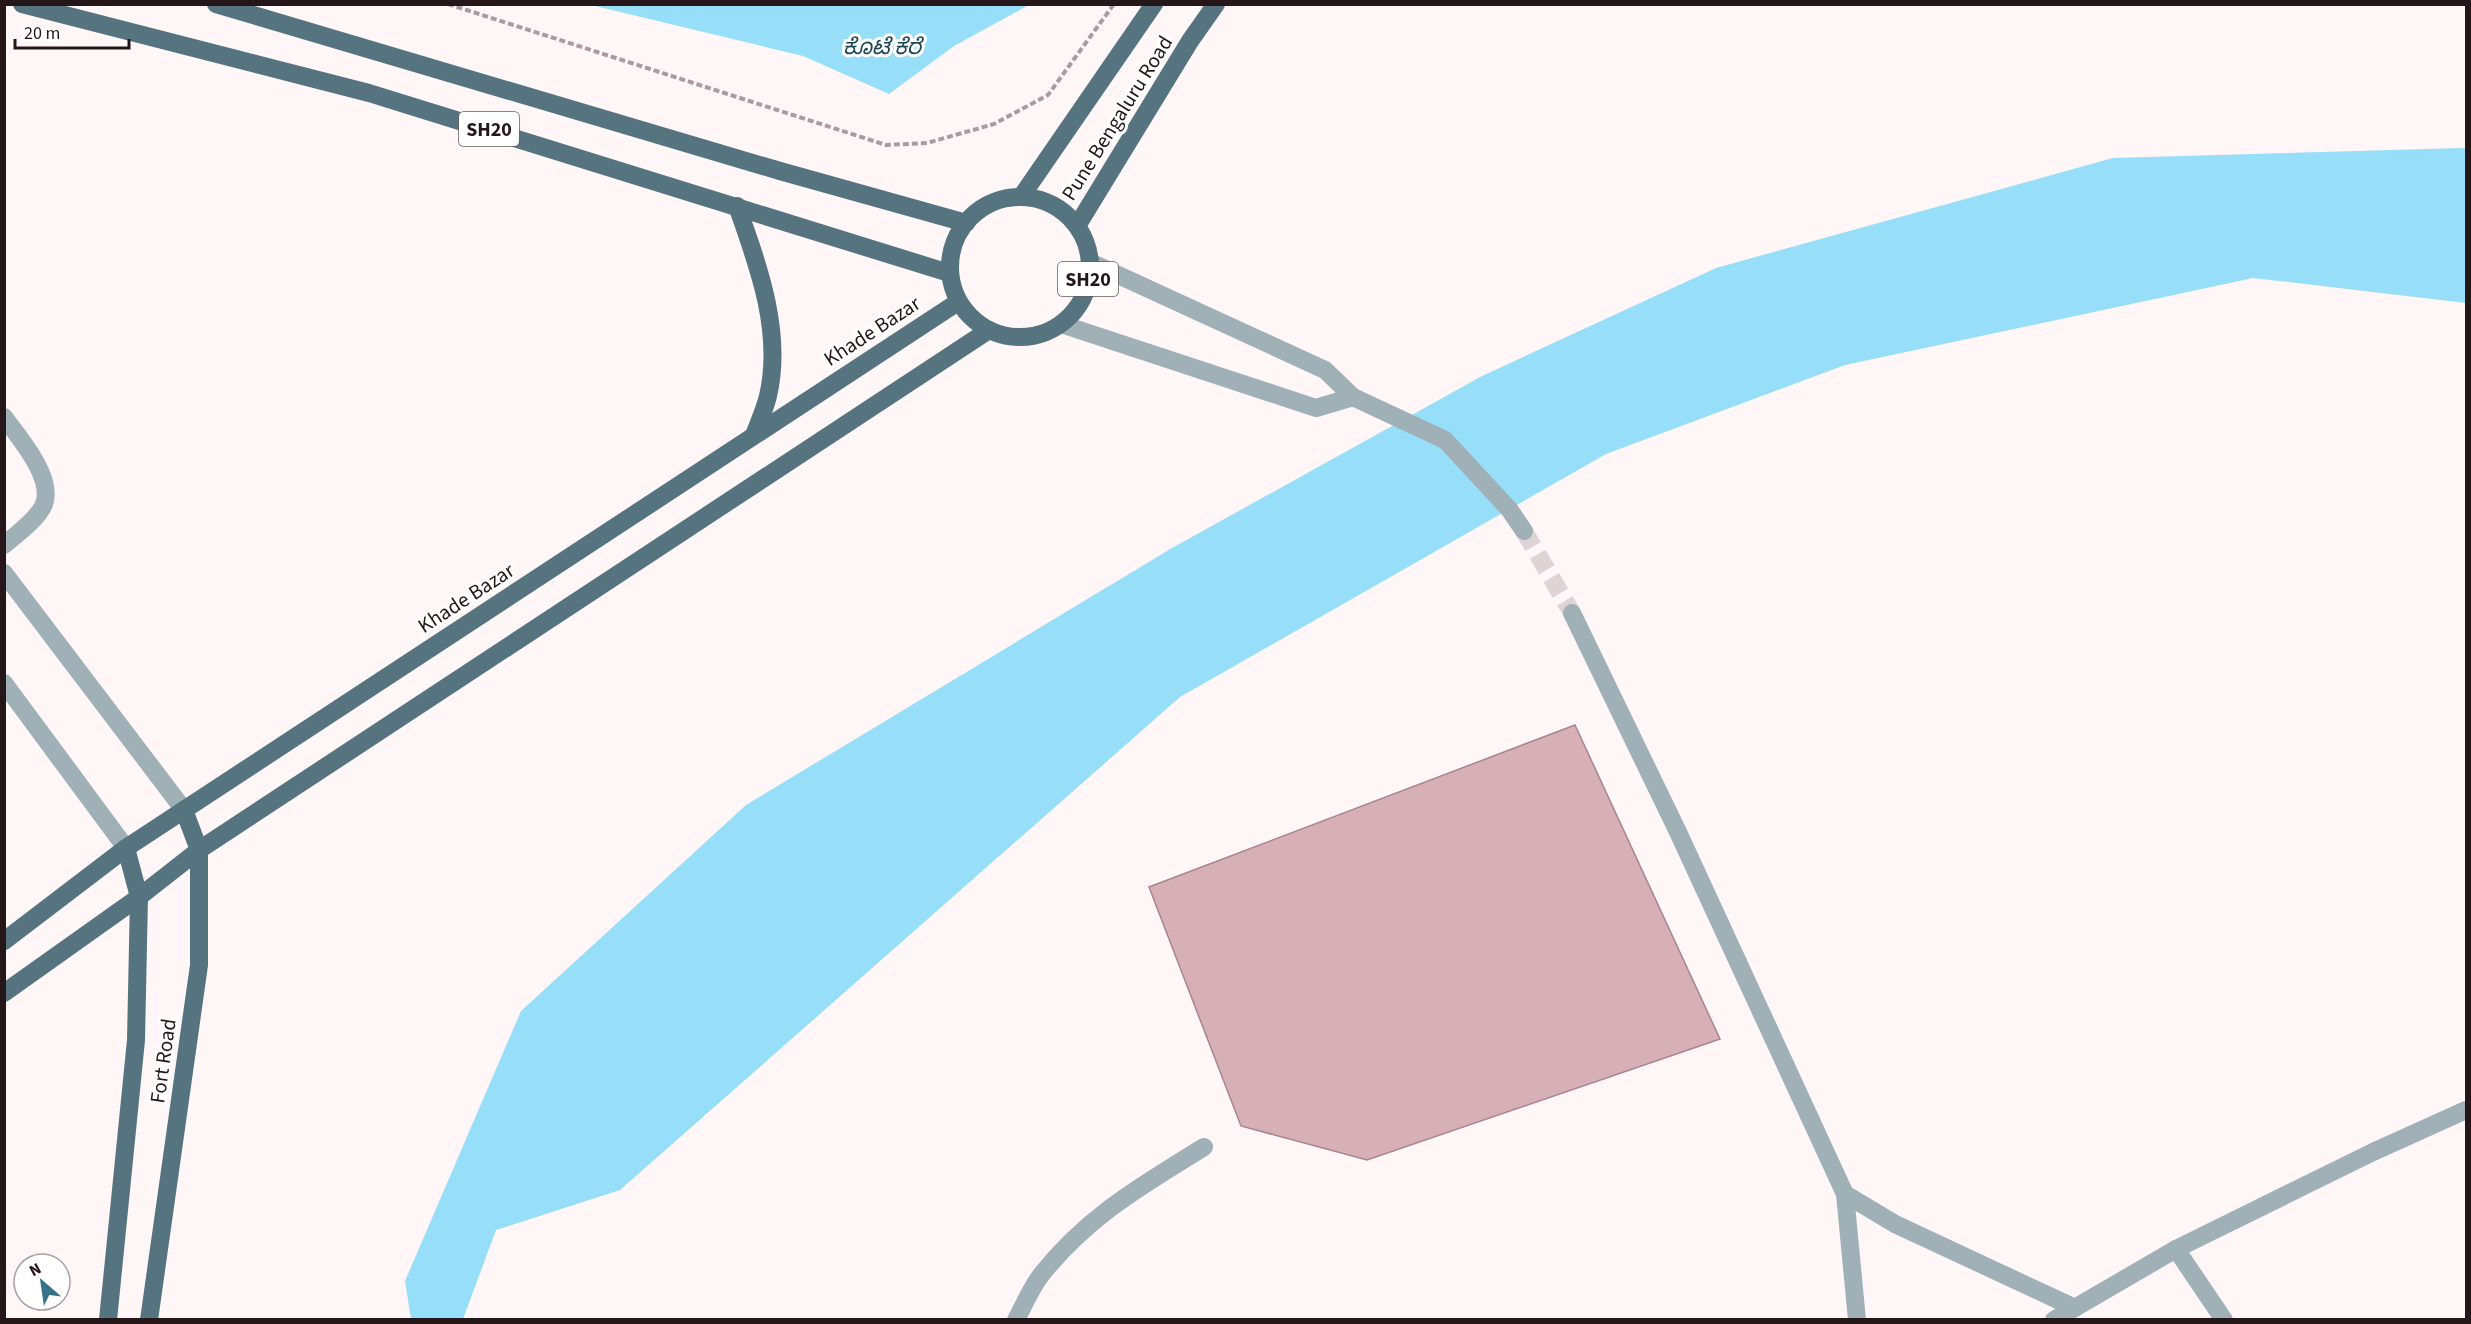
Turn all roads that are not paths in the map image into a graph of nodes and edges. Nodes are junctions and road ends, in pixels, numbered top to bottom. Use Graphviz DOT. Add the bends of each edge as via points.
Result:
graph roads {
  1 [pos="22,4"];
  2 [pos="216,4"];
  3 [pos="1154,4"];
  4 [pos="1216,4"];
  5 [pos="1021,197"];
  6 [pos="737,206"];
  7 [pos="966,223"];
  8 [pos="1077,226"];
  9 [pos="1090,262"];
  10 [pos="949,273"];
  11 [pos="958,302"];
  12 [pos="1061,324"];
  13 [pos="989,330"];
  14 [pos="1353,397"];
  15 [pos="4,417"];
  16 [pos="754,435"];
  17 [pos="1524,531"];
  18 [pos="4,545"];
  19 [pos="4,573"];
  20 [pos="1572,613"];
  21 [pos="4,683"];
  22 [pos="184,810"];
  23 [pos="126,848"];
  24 [pos="199,850"];
  25 [pos="138,897"];
  26 [pos="4,941"];
  27 [pos="4,993"];
  28 [pos="2466,1110"];
  29 [pos="1204,1147"];
  30 [pos="1845,1194"];
  31 [pos="2176,1249"];
  32 [pos="2075,1308"];
  33 [pos="108,1320"];
  34 [pos="149,1320"];
  35 [pos="1016,1320"];
  36 [pos="1857,1320"];
  37 [pos="2054,1320"];
  38 [pos="2224,1320"];
  1 -- 6 [label="main road, SH20" via="369,93"];
  2 -- 7 [label="main road, SH20"];
  3 -- 5 [label="main road, Pune Bengaluru Road"];
  4 -- 8 [label="main road, Pune Bengaluru Road"];
  5 -- 7 [label="main road, SH20" via="981,208"];
  5 -- 8 [label="main road, SH20" via="1043,201"];
  6 -- 10 [label="main road, SH20"];
  6 -- 16 [label="main road" via="760,270 772,334 768,396"];
  7 -- 10 [label="main road, SH20" via="956,238"];
  8 -- 9 [label="main road, SH20"];
  9 -- 12 [label="main road, SH20" via="1083,297"];
  9 -- 14 [label="street" via="1325,370"];
  10 -- 11 [label="main road, SH20"];
  11 -- 13 [label="main road, SH20" via="972,319"];
  11 -- 16 [label="main road, Khade Bazar"];
  12 -- 13 [label="main road, SH20" via="1026,336 1007,336"];
  12 -- 14 [label="street" via="1316,408"];
  13 -- 24 [label="main road"];
  14 -- 17 [label="street" via="1445,440 1509,509"];
  15 -- 18 [label="street" via="40,470 46,490 44,506"];
  16 -- 22 [label="main road, Khade Bazar"];
  19 -- 22 [label="street"];
  20 -- 30 [label="street"];
  21 -- 23 [label="street"];
  22 -- 23 [label="main road, Khade Bazar"];
  22 -- 24 [label="main road, Fort Road"];
  23 -- 25 [label="main road, Fort Road"];
  23 -- 26 [label="main road, Khade Bazar"];
  24 -- 25 [label="main road"];
  24 -- 34 [label="main road, Fort Road" via="199,965"];
  25 -- 27 [label="main road"];
  25 -- 33 [label="main road, Fort Road" via="136,1040"];
  28 -- 31 [label="street"];
  29 -- 35 [label="street" via="1132,1191 1085,1226 1040,1277"];
  30 -- 32 [label="street" via="1895,1224"];
  30 -- 36 [label="street"];
  31 -- 32 [label="street"];
  31 -- 38 [label="street"];
  32 -- 37 [label="street"];
}
